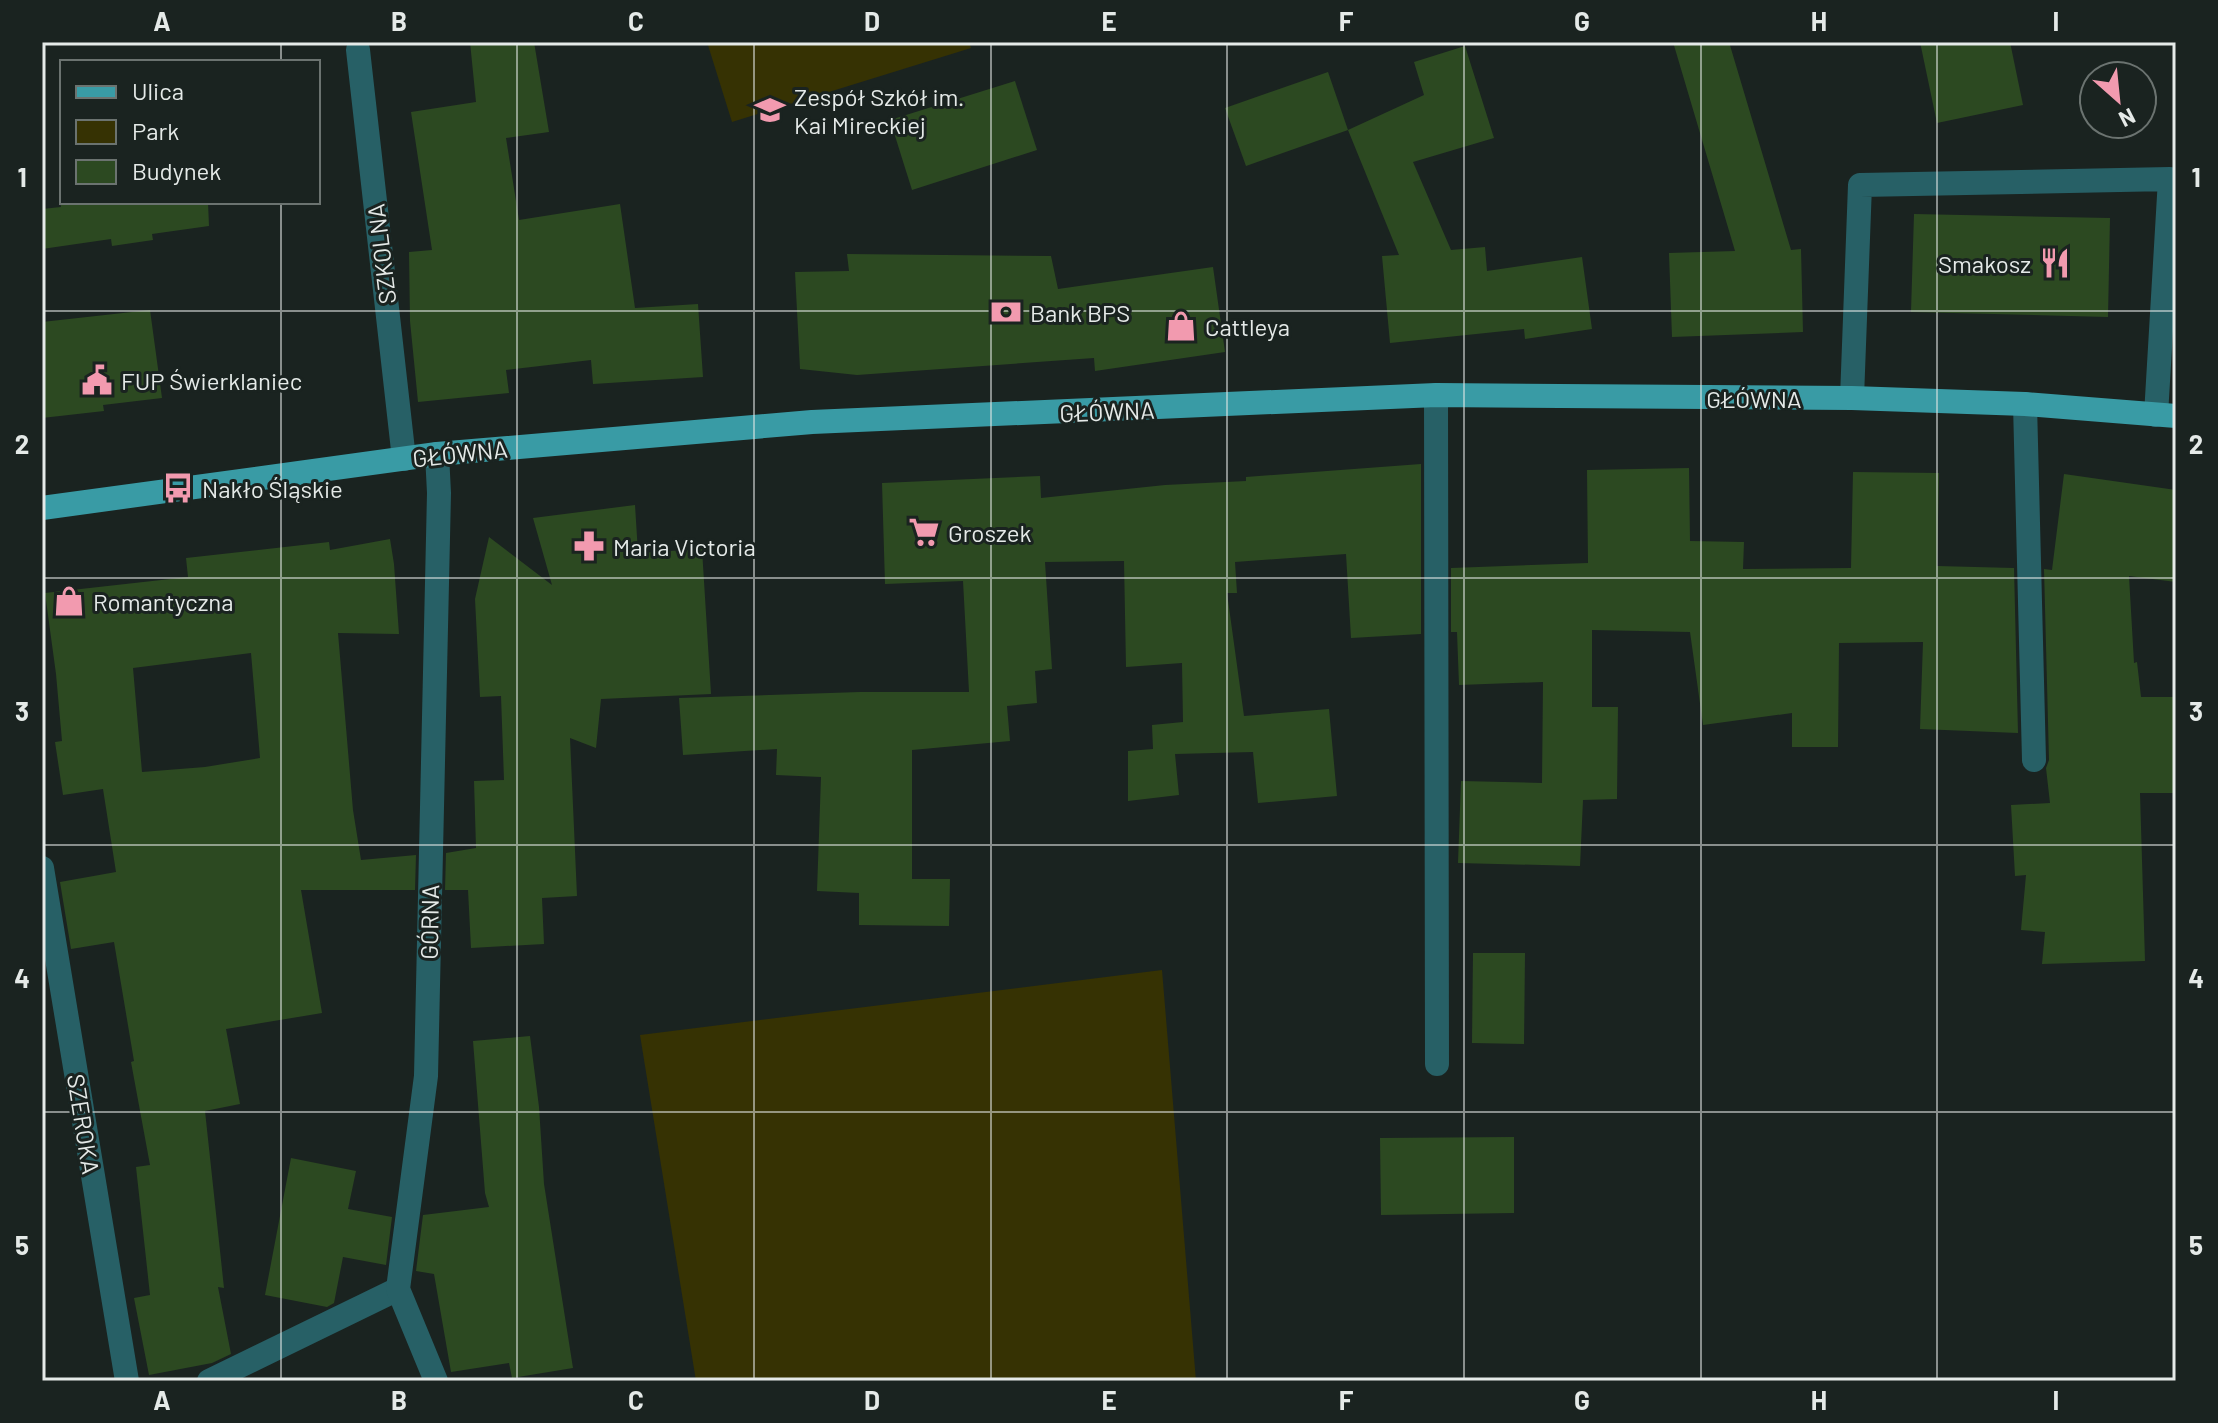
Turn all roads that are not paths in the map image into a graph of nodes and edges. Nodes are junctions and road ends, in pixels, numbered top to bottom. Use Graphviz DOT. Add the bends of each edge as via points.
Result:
graph roads {
  1 [pos="358,50"];
  2 [pos="1436,395"];
  3 [pos="1852,398"];
  4 [pos="2025,404"];
  5 [pos="2166,415"];
  6 [pos="437,454"];
  7 [pos="404,459"];
  8 [pos="42,508"];
  9 [pos="2034,760"];
  10 [pos="42,868"];
  11 [pos="1437,1064"];
  12 [pos="398,1289"];
  13 [pos="127,1381"];
  14 [pos="209,1381"];
  15 [pos="436,1381"];
  1 -- 7 [label="street, SZKOLNA"];
  2 -- 3 [label="main road, GŁÓWNA"];
  2 -- 6 [label="main road, GŁÓWNA" via="812,422"];
  2 -- 11 [label="street"];
  3 -- 4 [label="main road, GŁÓWNA"];
  3 -- 5 [label="street" via="1860,185 2170,179"];
  4 -- 5 [label="main road, GŁÓWNA"];
  4 -- 9 [label="street"];
  6 -- 7 [label="main road, GŁÓWNA"];
  6 -- 12 [label="street, GÓRNA" via="426,1076"];
  7 -- 8 [label="main road, GŁÓWNA"];
  10 -- 13 [label="street, SZEROKA"];
  12 -- 14 [label="street"];
  12 -- 15 [label="street, GÓRNA"];
}
